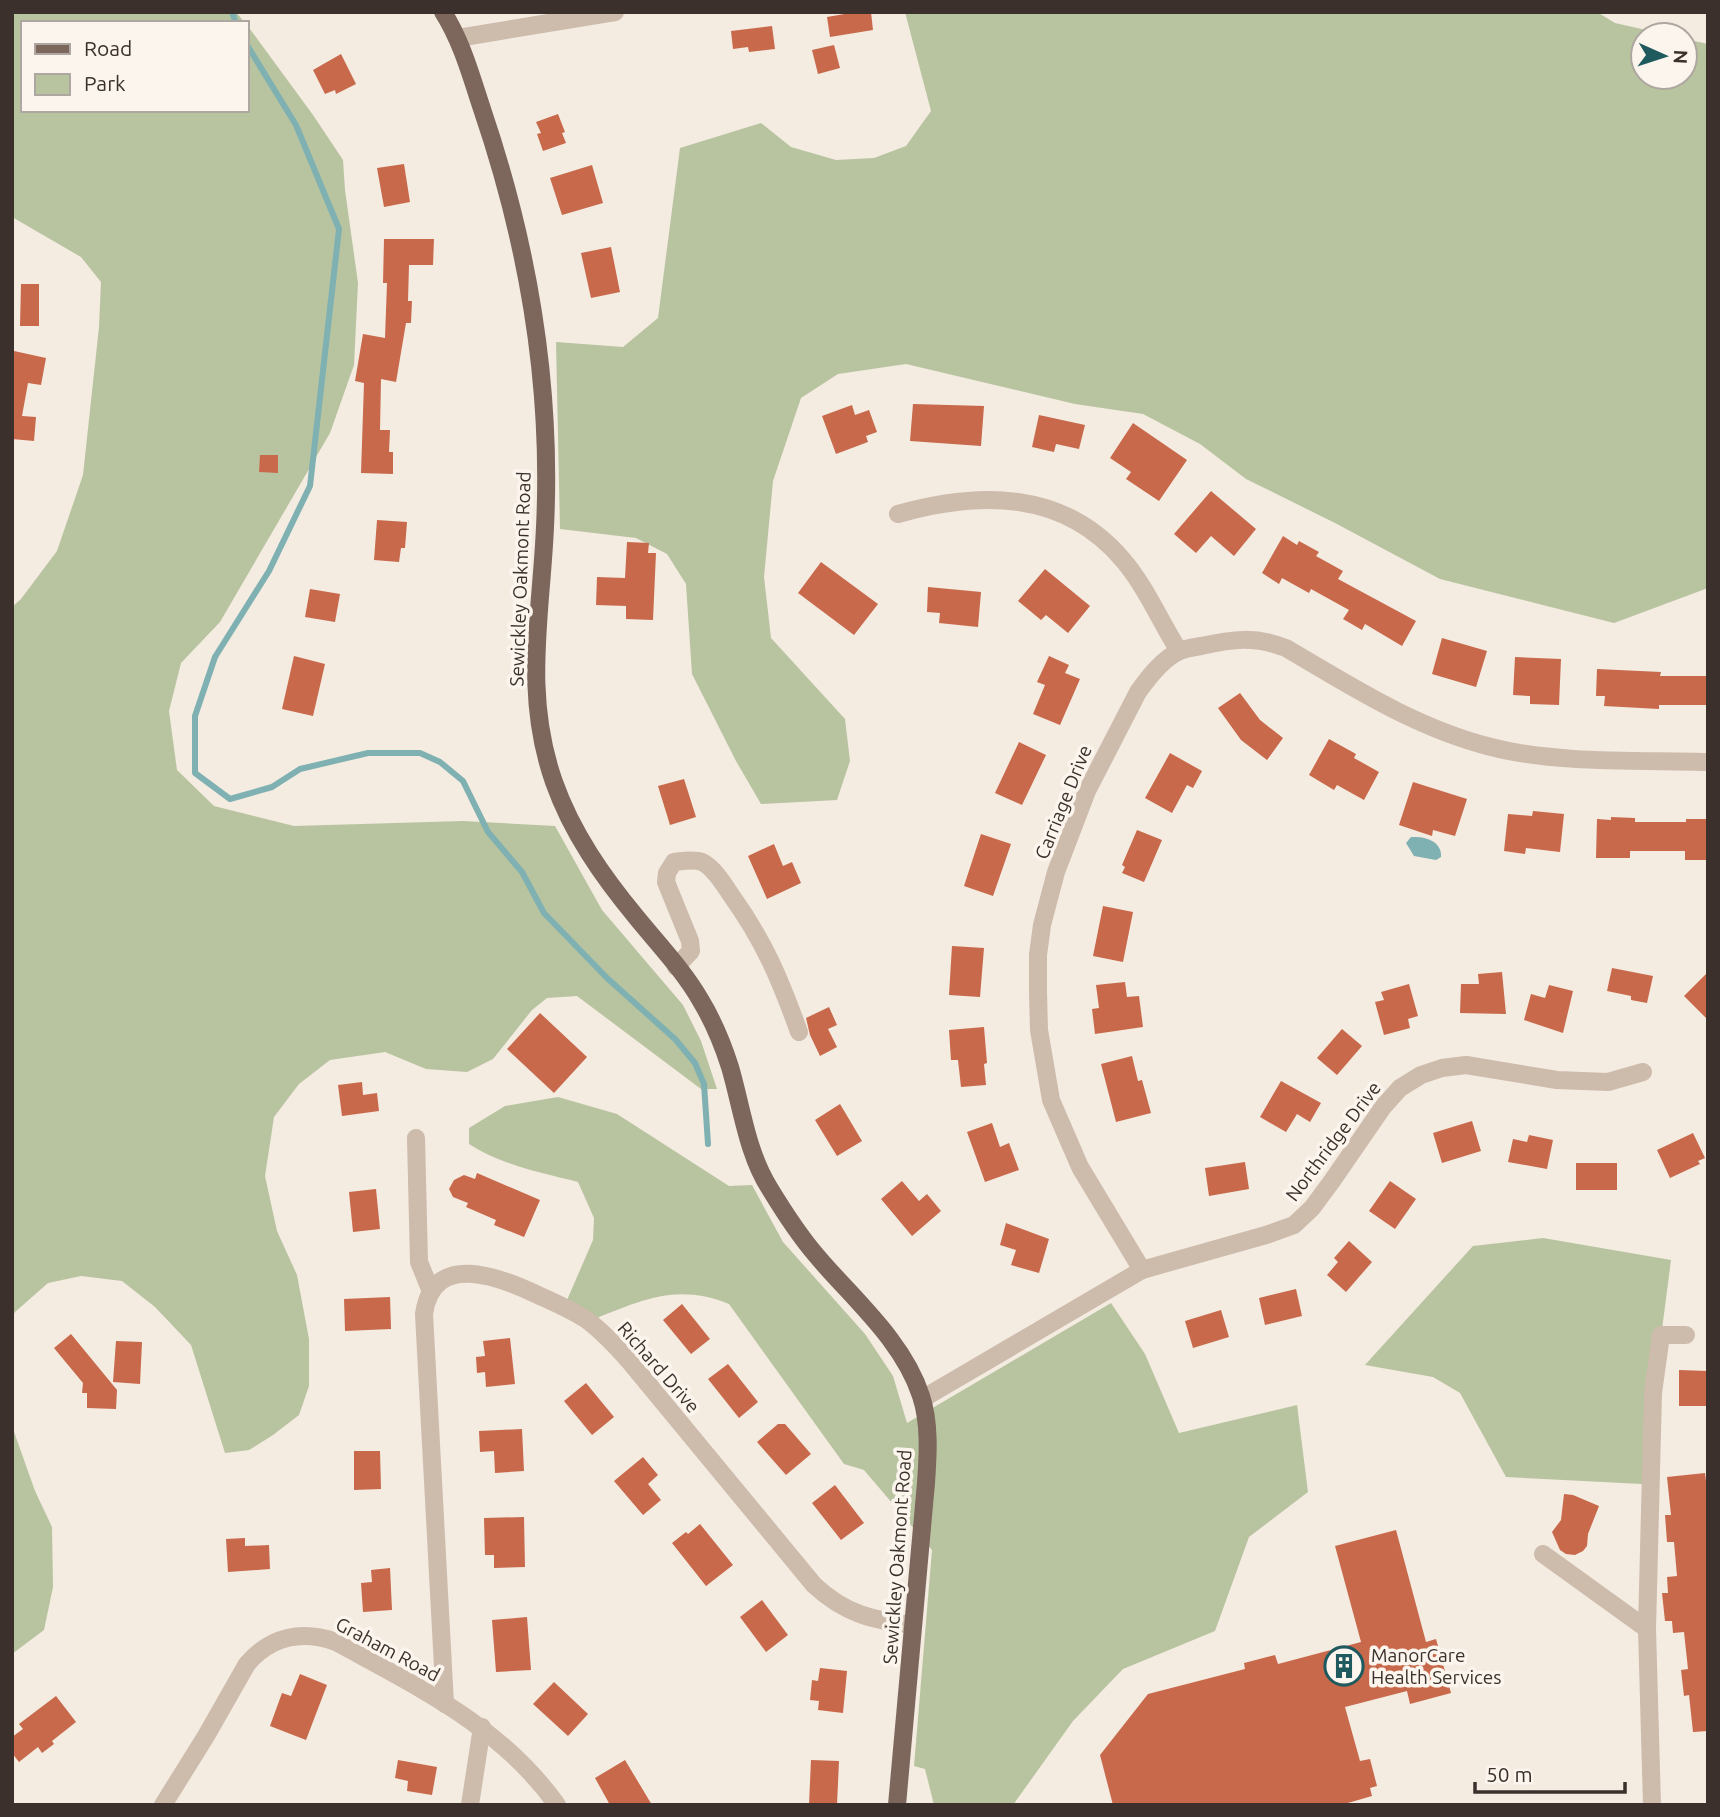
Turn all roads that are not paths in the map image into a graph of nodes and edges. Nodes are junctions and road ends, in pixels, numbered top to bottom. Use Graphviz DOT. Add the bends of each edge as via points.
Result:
graph roads {
  1 [pos="443,12"];
  2 [pos="615,12"];
  3 [pos="458,38"];
  4 [pos="898,514"];
  5 [pos="1179,651"];
  6 [pos="1708,762"];
  7 [pos="676,967"];
  8 [pos="799,1032"];
  9 [pos="1643,1072"];
  10 [pos="416,1138"];
  11 [pos="1142,1270"];
  12 [pos="430,1289"];
  13 [pos="1686,1335"];
  14 [pos="922,1399"];
  15 [pos="1542,1554"];
  16 [pos="913,1625"];
  17 [pos="1647,1629"];
  18 [pos="445,1704"];
  19 [pos="482,1727"];
  20 [pos="163,1805"];
  21 [pos="470,1805"];
  22 [pos="557,1805"];
  23 [pos="897,1805"];
  24 [pos="1652,1805"];
  1 -- 3 [label="main road, Sewickley Oakmont Road"];
  2 -- 3 [label="street"];
  3 -- 7 [label="main road, Sewickley Oakmont Road" via="497,151 533,300 538,340 546,472 535,679 541,737 563,804 586,849"];
  4 -- 5 [label="street" via="977,500 1006,500 1056,510 1086,525 1125,561"];
  5 -- 6 [label="street, Carriage Drive" via="1234,639 1270,641 1392,710 1492,748 1560,757"];
  5 -- 11 [label="street, Carriage Drive" via="1138,692 1087,791 1048,897 1038,955 1039,1030 1051,1100 1080,1167"];
  7 -- 8 [label="street" via="691,951 666,882 667,873 674,862 703,862 753,925"];
  7 -- 14 [label="main road, Sewickley Oakmont Road" via="701,1002 721,1043 748,1139 767,1184 800,1236 897,1349"];
  9 -- 11 [label="street, Northridge Drive" via="1608,1082 1557,1080 1466,1065 1420,1075 1383,1107 1312,1208 1294,1225"];
  10 -- 12 [label="street" via="419,1262"];
  11 -- 14 [label="street"];
  12 -- 16 [label="street, Richard Drive" via="451,1276 492,1276 589,1321 630,1362 827,1597 858,1614"];
  12 -- 18 [label="street" via="424,1314"];
  13 -- 17 [label="street" via="1660,1337 1653,1393"];
  14 -- 16 [label="main road, Sewickley Oakmont Road" via="928,1458"];
  15 -- 17 [label="street"];
  16 -- 23 [label="main road, Sewickley Oakmont Road"];
  17 -- 24 [label="street"];
  18 -- 19 [label="street, Graham Road"];
  18 -- 20 [label="street, Graham Road" via="337,1642 301,1635 276,1640 247,1664"];
  19 -- 21 [label="street"];
  19 -- 22 [label="street, Graham Road" via="530,1771"];
}
